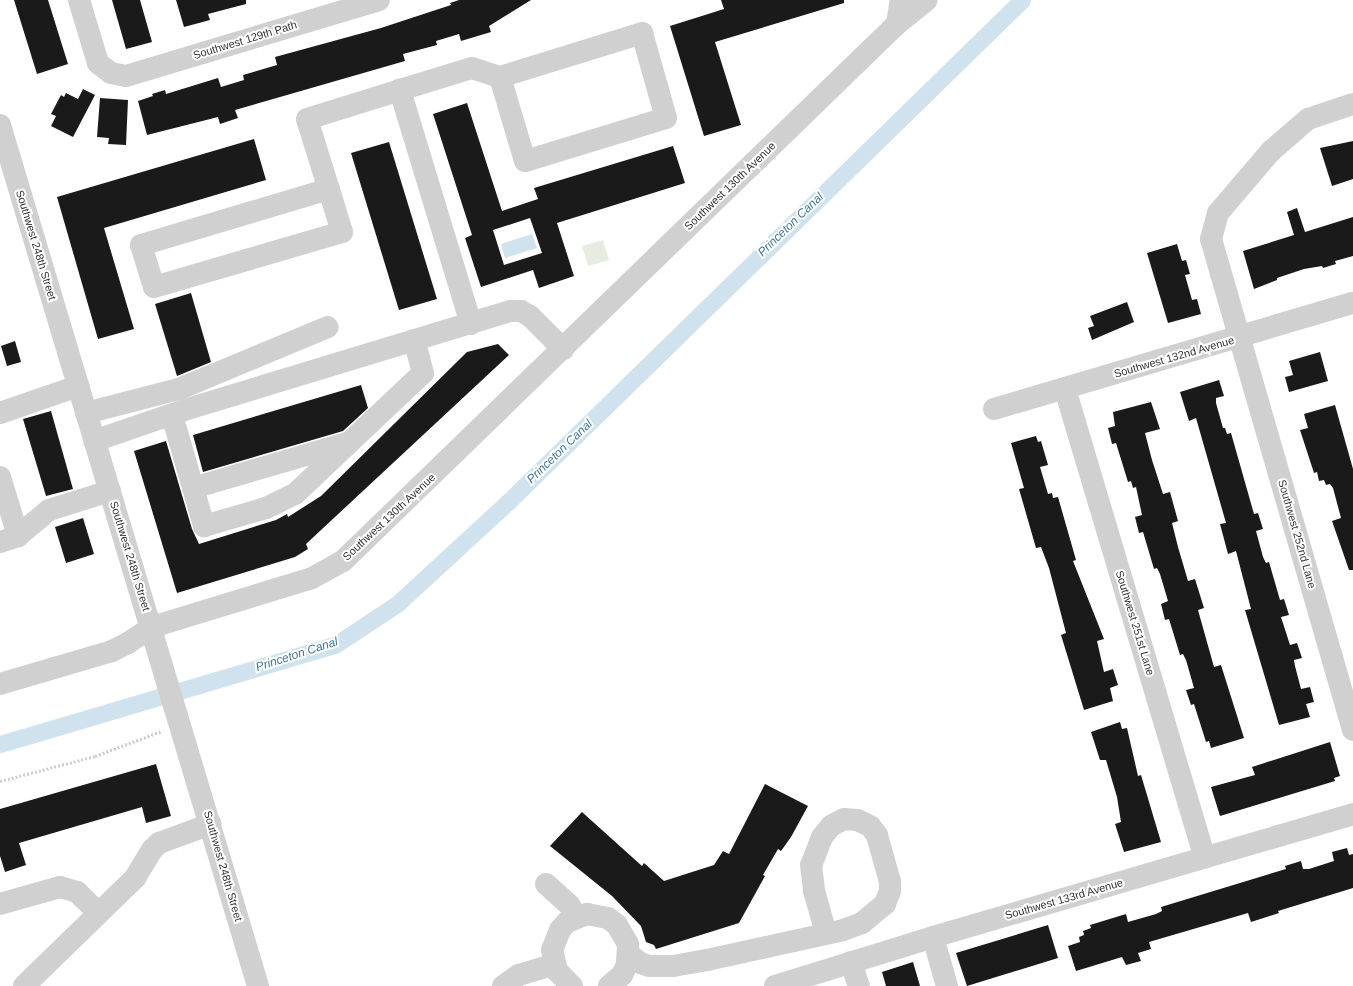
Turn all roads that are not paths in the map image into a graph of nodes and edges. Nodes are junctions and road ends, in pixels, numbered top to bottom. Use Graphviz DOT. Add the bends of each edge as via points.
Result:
graph roads {
  1 [pos="79,0"];
  2 [pos="379,0"];
  3 [pos="901,0"];
  4 [pos="927,0"];
  5 [pos="897,24"];
  6 [pos="500,77"];
  7 [pos="400,90"];
  8 [pos="1353,104"];
  9 [pos="0,125"];
  10 [pos="329,189"];
  11 [pos="1353,303"];
  12 [pos="471,324"];
  13 [pos="328,327"];
  14 [pos="1241,338"];
  15 [pos="414,340"];
  16 [pos="563,349"];
  17 [pos="78,386"];
  18 [pos="1065,389"];
  19 [pos="994,409"];
  20 [pos="0,413"];
  21 [pos="86,413"];
  22 [pos="172,415"];
  23 [pos="94,441"];
  24 [pos="352,441"];
  25 [pos="193,488"];
  26 [pos="2,490"];
  27 [pos="110,491"];
  28 [pos="9,539"];
  29 [pos="152,627"];
  30 [pos="0,684"];
  31 [pos="1353,730"];
  32 [pos="1353,814"];
  33 [pos="211,824"];
  34 [pos="1205,858"];
  35 [pos="546,884"];
  36 [pos="0,904"];
  37 [pos="99,913"];
  38 [pos="577,917"];
  39 [pos="826,933"];
  40 [pos="933,937"];
  41 [pos="629,954"];
  42 [pos="851,962"];
  43 [pos="554,964"];
  44 [pos="673,966"];
  45 [pos="612,984"];
  46 [pos="568,985"];
  47 [pos="24,986"];
  48 [pos="258,986"];
  49 [pos="503,986"];
  50 [pos="775,986"];
  51 [pos="859,986"];
  52 [pos="947,986"];
  1 -- 2 [label="street, Southwest 129th Path" via="98,63 111,74 126,76"];
  3 -- 5 [label="street"];
  4 -- 5 [label="street, Southwest 130th Avenue"];
  5 -- 16 [label="street, Southwest 130th Avenue"];
  6 -- 6 [label="street" via="642,34 666,118 525,161"];
  6 -- 7 [label="street" via="472,68"];
  7 -- 10 [label="street" via="307,119"];
  7 -- 12 [label="street"];
  8 -- 14 [label="street, Southwest 252nd Lane" via="1308,119 1271,151 1218,213 1211,239"];
  9 -- 17 [label="street, Southwest 248th Street"];
  10 -- 10 [label="street" via="342,232 154,287 141,245"];
  11 -- 14 [label="street, Southwest 132nd Avenue"];
  12 -- 15 [label="street"];
  12 -- 16 [label="street" via="498,314 521,312 539,324"];
  13 -- 21 [label="street" via="179,389"];
  14 -- 18 [label="street, Southwest 132nd Avenue"];
  14 -- 31 [label="street, Southwest 252nd Lane"];
  15 -- 22 [label="street"];
  15 -- 24 [label="street" via="423,373"];
  16 -- 29 [label="street, Southwest 130th Avenue" via="354,552 328,570 298,583"];
  17 -- 20 [label="street"];
  17 -- 21 [label="street, Southwest 248th Street"];
  18 -- 19 [label="street, Southwest 132nd Avenue"];
  18 -- 34 [label="street, Southwest 251st Lane"];
  21 -- 23 [label="street, Southwest 248th Street"];
  22 -- 23 [label="street"];
  22 -- 25 [label="street"];
  23 -- 27 [label="street, Southwest 248th Street"];
  24 -- 25 [label="street"];
  24 -- 25 [label="street" via="295,494 266,508 204,526"];
  26 -- 28 [label="street"];
  27 -- 28 [label="street" via="49,510"];
  27 -- 29 [label="street, Southwest 248th Street"];
  29 -- 30 [label="street, Southwest 130th Avenue" via="112,651"];
  29 -- 33 [label="street, Southwest 248th Street"];
  32 -- 34 [label="street, Southwest 133rd Avenue"];
  33 -- 37 [label="street" via="159,843 135,878"];
  33 -- 48 [label="street, Southwest 248th Street"];
  34 -- 40 [label="street, Southwest 133rd Avenue"];
  35 -- 38 [label="street" via="570,905"];
  36 -- 37 [label="street" via="60,887 77,892"];
  37 -- 47 [label="street"];
  38 -- 41 [label="street" via="598,915 617,925 624,933"];
  38 -- 43 [label="street" via="560,930 555,939 552,950"];
  39 -- 39 [label="street" via="852,927 874,916 885,904 890,891 890,882 877,835 870,826 857,820 844,820 831,826 822,838 811,865 814,891"];
  39 -- 44 [label="street"];
  40 -- 42 [label="street, Southwest 133rd Avenue"];
  40 -- 52 [label="street"];
  41 -- 44 [label="street" via="640,963 650,966"];
  41 -- 45 [label="street" via="624,970"];
  42 -- 50 [label="street, Southwest 133rd Avenue"];
  42 -- 51 [label="street"];
  43 -- 46 [label="street"];
  43 -- 49 [label="street" via="519,975"];
  44 -- 45 [label="street" via="636,980"];
}
